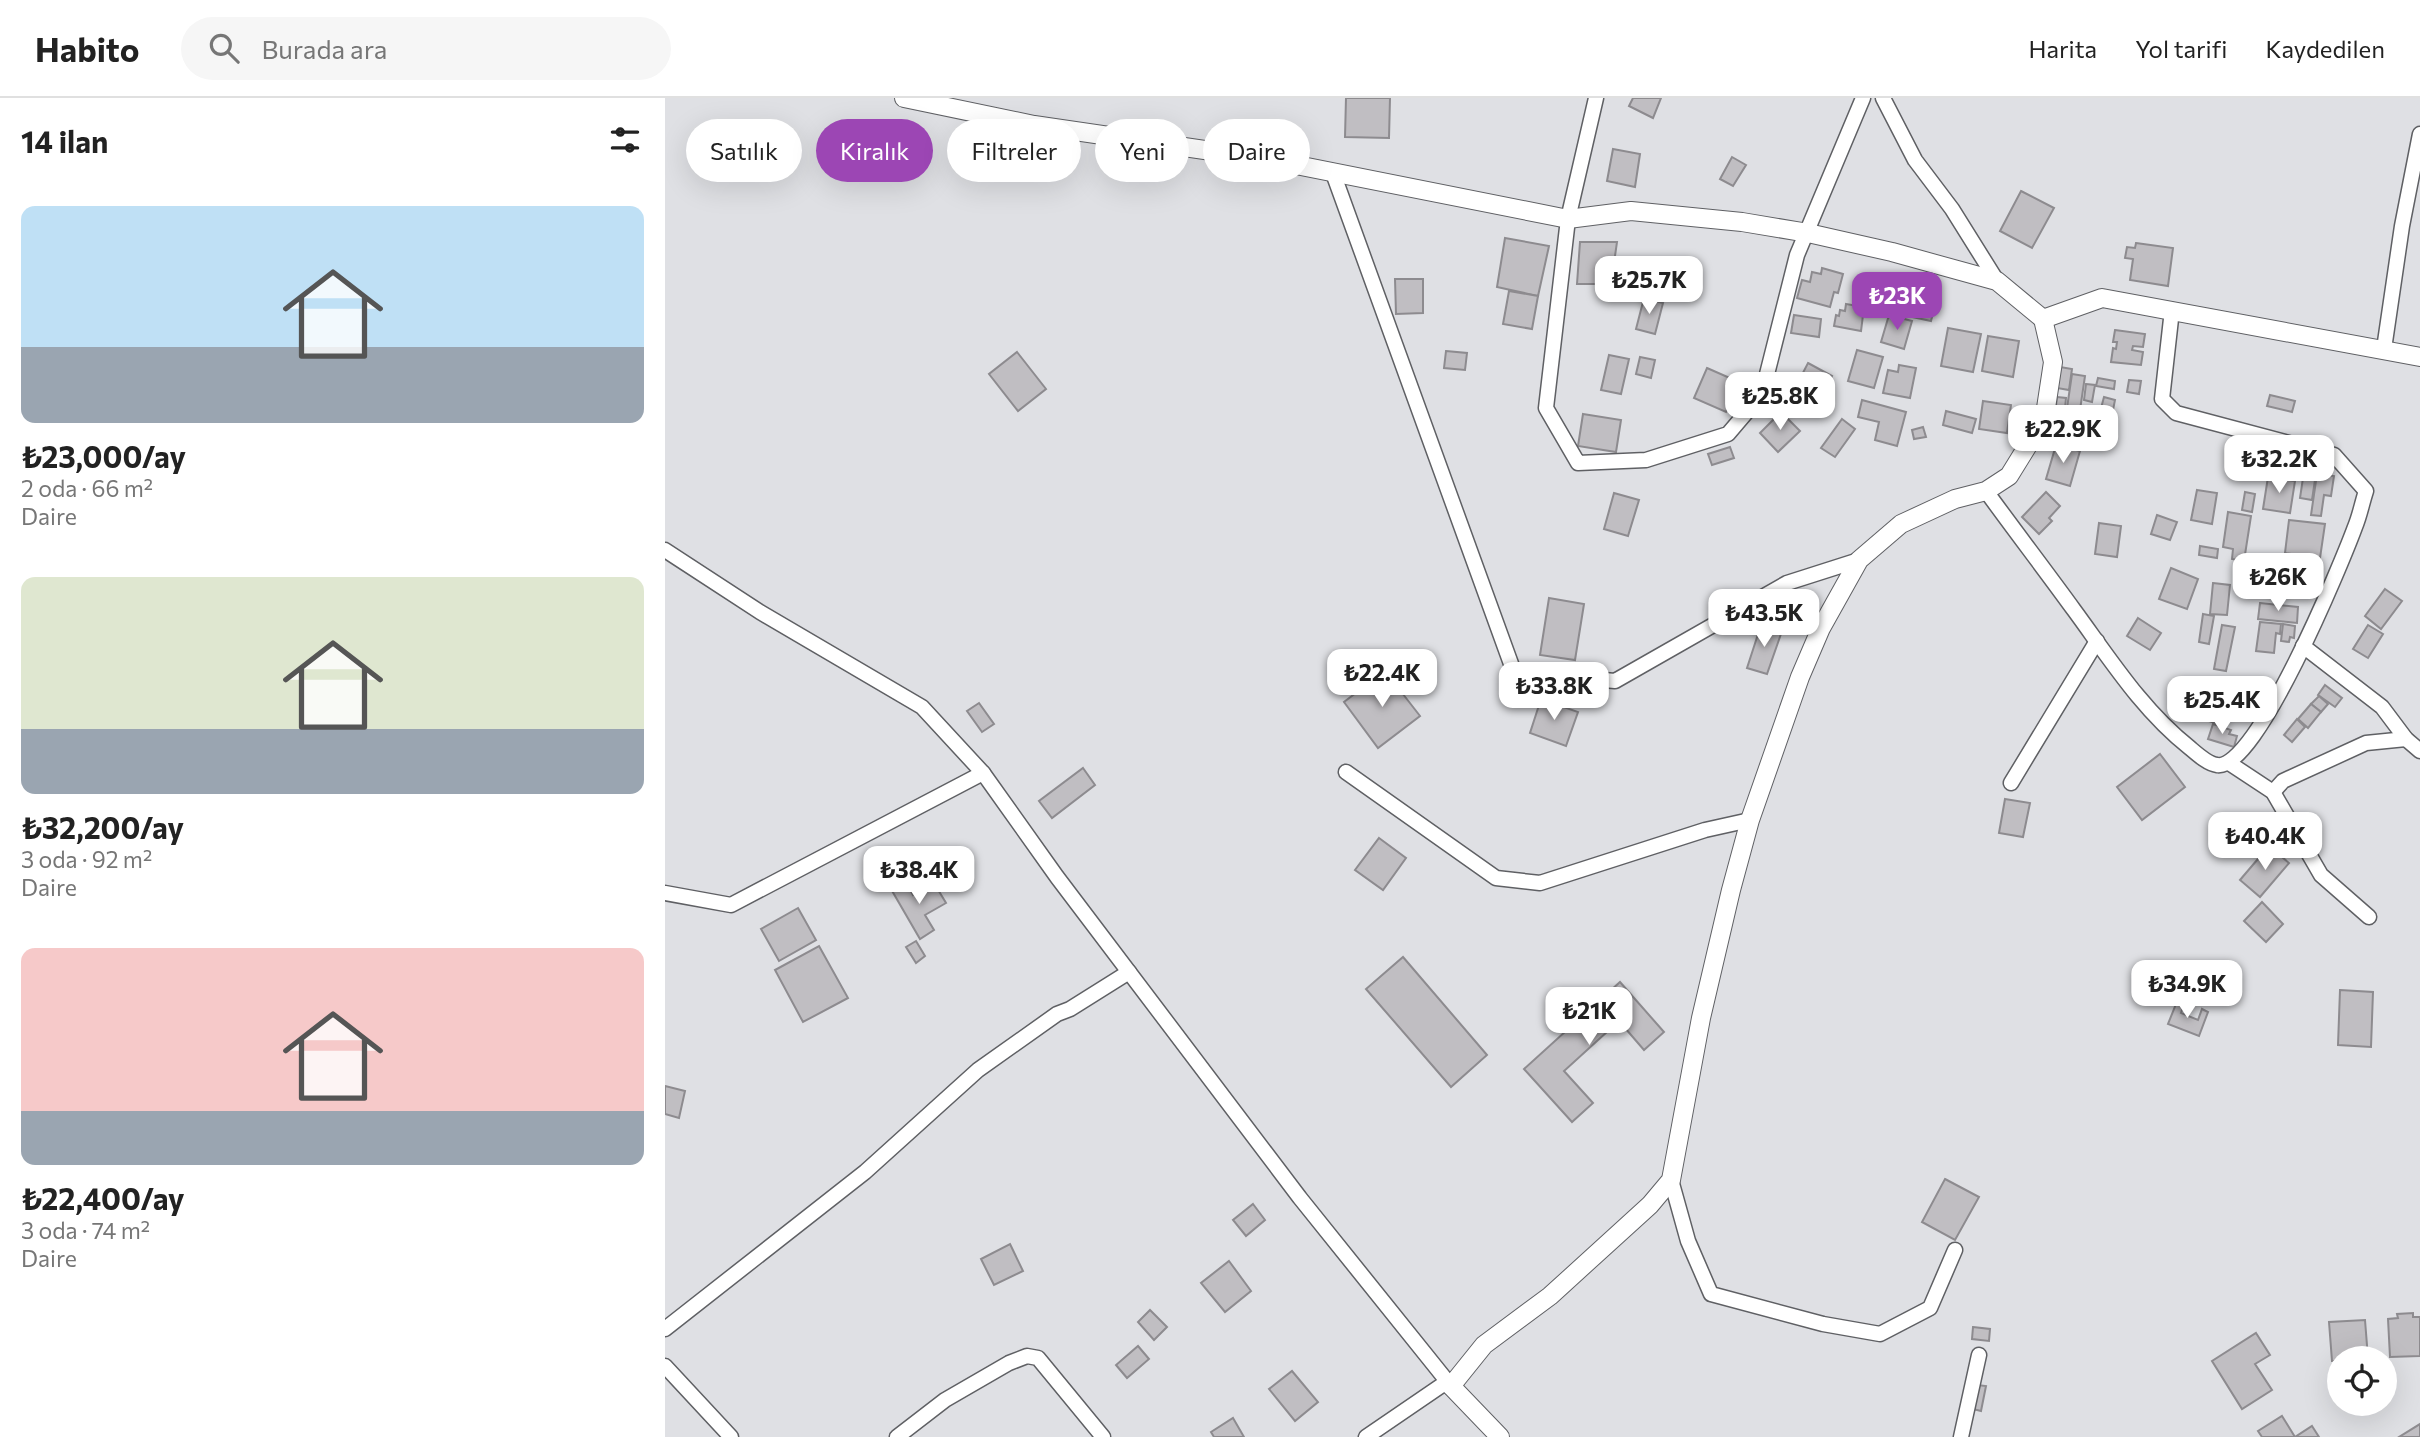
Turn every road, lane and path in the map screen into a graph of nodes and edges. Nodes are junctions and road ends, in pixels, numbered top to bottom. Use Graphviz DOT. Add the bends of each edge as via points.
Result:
graph roads {
  1 [pos="904,98"];
  2 [pos="1596,98"];
  3 [pos="1863,98"];
  4 [pos="1883,98"];
  5 [pos="2420,134"];
  6 [pos="1333,173"];
  7 [pos="1568,219"];
  8 [pos="1808,233"];
  9 [pos="1997,281"];
  10 [pos="2172,310"];
  11 [pos="2043,319"];
  12 [pos="2384,349"];
  13 [pos="2420,357"];
  14 [pos="1986,491"];
  15 [pos="665,551"];
  16 [pos="1859,560"];
  17 [pos="2097,641"];
  18 [pos="2304,646"];
  19 [pos="2406,739"];
  20 [pos="2420,751"];
  21 [pos="2229,763"];
  22 [pos="1346,772"];
  23 [pos="982,773"];
  24 [pos="2011,783"];
  25 [pos="2273,792"];
  26 [pos="1750,820"];
  27 [pos="665,893"];
  28 [pos="2369,917"];
  29 [pos="1129,972"];
  30 [pos="1671,1180"];
  31 [pos="1955,1250"];
  32 [pos="665,1329"];
  33 [pos="1979,1355"];
  34 [pos="665,1366"];
  35 [pos="1449,1383"];
  36 [pos="731,1437"];
  37 [pos="897,1437"];
  38 [pos="1103,1437"];
  39 [pos="1366,1437"];
  40 [pos="1482,1437"];
  41 [pos="1500,1437"];
  42 [pos="1961,1437"];
  1 -- 6 [label="street" via="1034,125"];
  2 -- 7 [label="street"];
  3 -- 8 [label="street"];
  4 -- 9 [label="street" via="1915,160"];
  5 -- 12 [label="street"];
  6 -- 7 [label="street"];
  6 -- 16 [label="street" via="1514,672 1615,681 1787,583"];
  7 -- 8 [label="street" via="1631,211"];
  7 -- 8 [label="street" via="1546,408 1578,463 1646,460 1728,435 1762,394 1797,255"];
  8 -- 9 [label="street"];
  9 -- 11 [label="street"];
  10 -- 11 [label="street" via="2102,298"];
  10 -- 12 [label="street"];
  10 -- 18 [label="street" via="2162,399 2176,413 2334,455 2366,491"];
  11 -- 14 [label="street" via="2053,362 2046,408 2009,476"];
  12 -- 13 [label="street"];
  14 -- 16 [label="street" via="1955,499 1901,524"];
  14 -- 17 [label="street"];
  15 -- 23 [label="street" via="922,707"];
  16 -- 26 [label="street" via="1800,677"];
  17 -- 21 [label="street" via="2139,699 2173,734 2218,765"];
  17 -- 24 [label="street"];
  18 -- 19 [label="street" via="2382,707"];
  18 -- 21 [label="street" via="2275,704 2244,750"];
  19 -- 20 [label="street"];
  19 -- 25 [label="street" via="2367,743 2283,782"];
  21 -- 25 [label="street"];
  22 -- 26 [label="street" via="1496,878 1540,883"];
  23 -- 27 [label="street" via="731,905"];
  23 -- 29 [label="street"];
  25 -- 28 [label="street" via="2321,875"];
  26 -- 30 [label="street" via="1701,1018"];
  29 -- 32 [label="street" via="1057,1014 978,1070 865,1172"];
  29 -- 35 [label="street" via="1300,1198"];
  30 -- 31 [label="street" via="1688,1241 1711,1294 1823,1324 1880,1334 1930,1308"];
  30 -- 35 [label="street" via="1650,1205 1550,1296 1484,1345"];
  33 -- 42 [label="street"];
  34 -- 36 [label="street"];
  35 -- 39 [label="street"];
  35 -- 40 [label="street"];
  35 -- 41 [label="street"];
  37 -- 38 [label="street" via="945,1400 1027,1356 1038,1358"];
}
